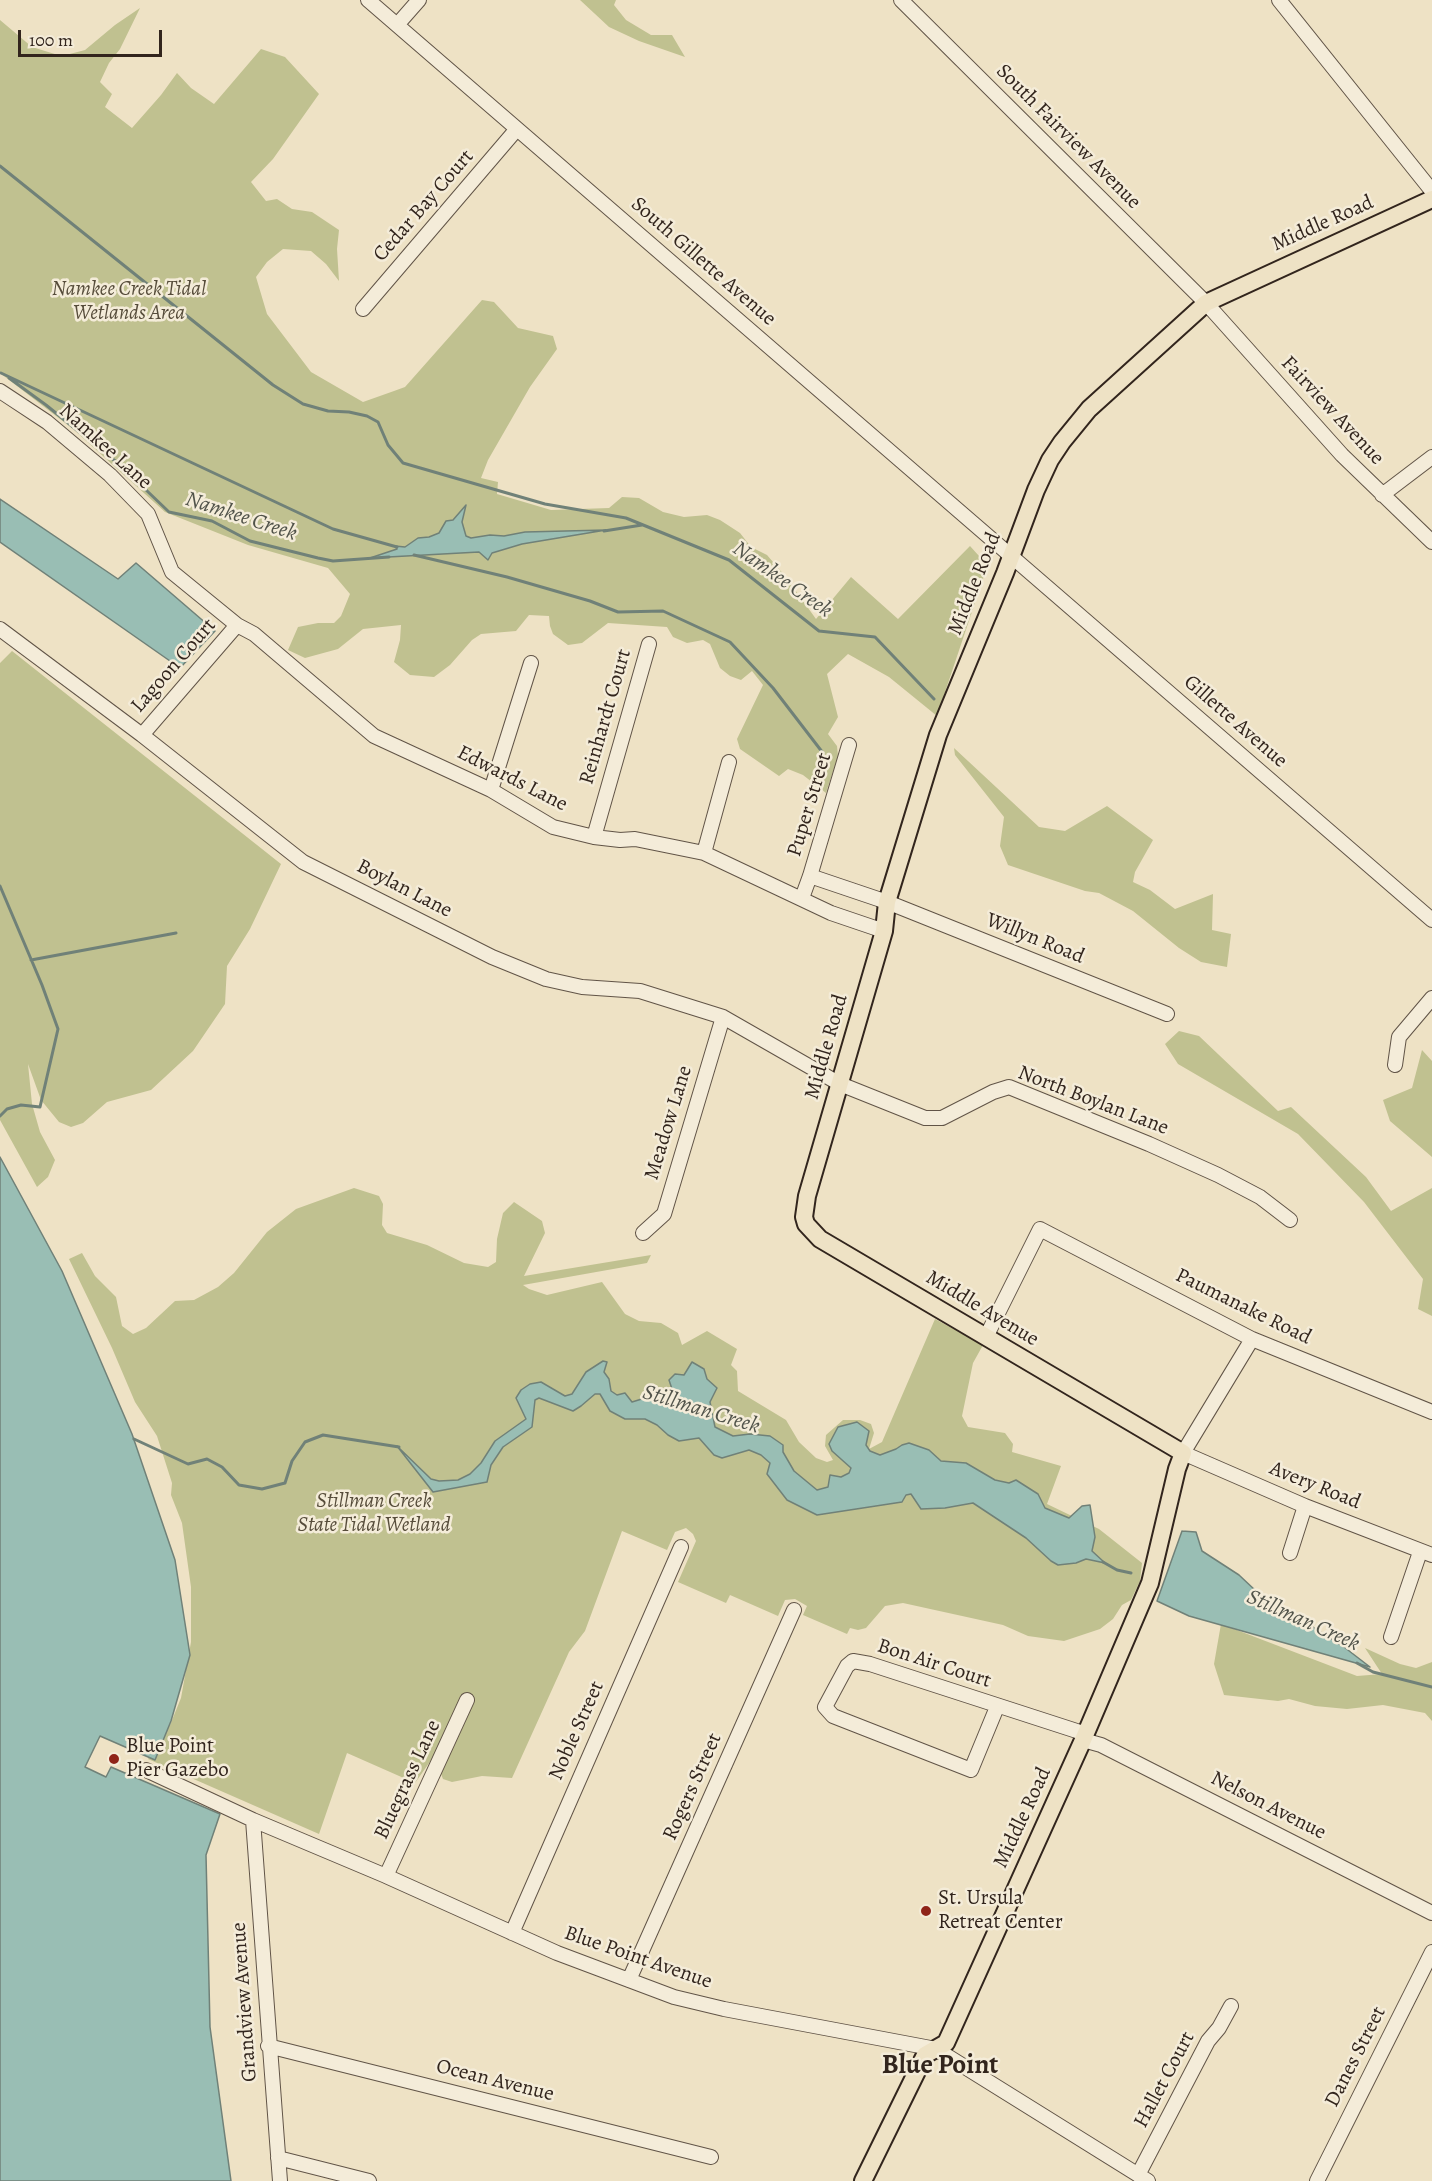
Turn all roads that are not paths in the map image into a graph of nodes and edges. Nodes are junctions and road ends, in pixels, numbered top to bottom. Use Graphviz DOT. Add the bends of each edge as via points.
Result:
graph roads {
  1 [pos="368,0"];
  2 [pos="418,0"];
  3 [pos="901,0"];
  4 [pos="1279,0"];
  5 [pos="397,25"];
  6 [pos="516,130"];
  7 [pos="1432,191"];
  8 [pos="1432,199"];
  9 [pos="1206,303"];
  10 [pos="363,309"];
  11 [pos="0,391"];
  12 [pos="1432,457"];
  13 [pos="1382,495"];
  14 [pos="1432,542"];
  15 [pos="1011,556"];
  16 [pos="237,625"];
  17 [pos="0,629"];
  18 [pos="649,644"];
  19 [pos="531,663"];
  20 [pos="142,735"];
  21 [pos="849,745"];
  22 [pos="729,762"];
  23 [pos="491,790"];
  24 [pos="594,837"];
  25 [pos="704,853"];
  26 [pos="810,876"];
  27 [pos="802,898"];
  28 [pos="887,902"];
  29 [pos="1432,920"];
  30 [pos="884,931"];
  31 [pos="1432,998"];
  32 [pos="1167,1014"];
  33 [pos="723,1017"];
  34 [pos="1395,1065"];
  35 [pos="840,1084"];
  36 [pos="813,1176"];
  37 [pos="1290,1220"];
  38 [pos="643,1233"];
  39 [pos="986,1337"];
  40 [pos="1252,1339"];
  41 [pos="1432,1412"];
  42 [pos="1183,1453"];
  43 [pos="1305,1506"];
  44 [pos="681,1547"];
  45 [pos="1290,1553"];
  46 [pos="1426,1553"];
  47 [pos="794,1610"];
  48 [pos="1391,1638"];
  49 [pos="467,1700"];
  50 [pos="997,1707"];
  51 [pos="1085,1737"];
  52 [pos="146,1770"];
  53 [pos="253,1820"];
  54 [pos="386,1876"];
  55 [pos="1432,1913"];
  56 [pos="512,1933"];
  57 [pos="1432,1952"];
  58 [pos="629,1980"];
  59 [pos="1231,2006"];
  60 [pos="268,2046"];
  61 [pos="936,2049"];
  62 [pos="711,2157"];
  63 [pos="278,2158"];
  64 [pos="1143,2178"];
  65 [pos="280,2181"];
  66 [pos="369,2181"];
  67 [pos="863,2181"];
  68 [pos="1317,2181"];
  1 -- 5 [label="street, South Gillette Avenue"];
  2 -- 5 [label="street"];
  3 -- 9 [label="street, South Fairview Avenue"];
  4 -- 7 [label="street"];
  5 -- 6 [label="street, South Gillette Avenue"];
  6 -- 10 [label="street, Cedar Bay Court"];
  6 -- 15 [label="street, South Gillette Avenue"];
  8 -- 9 [label="main road, Middle Road"];
  9 -- 13 [label="street, Fairview Avenue"];
  9 -- 15 [label="main road, Middle Road" via="1089,410 1062,442 1036,490"];
  11 -- 16 [label="street, Namkee Lane" via="47,422 110,475 148,514 172,572"];
  12 -- 13 [label="street"];
  13 -- 14 [label="street, Fairview Avenue"];
  15 -- 28 [label="main road, Middle Road" via="938,735"];
  15 -- 29 [label="street, Gillette Avenue"];
  16 -- 20 [label="street, Lagoon Court"];
  16 -- 23 [label="street, Edwards Lane" via="254,634 375,736"];
  17 -- 20 [label="street, Boylan Lane"];
  18 -- 24 [label="street, Reinhardt Court"];
  19 -- 23 [label="street"];
  20 -- 33 [label="street, Boylan Lane" via="303,862 492,957 546,979 582,987 640,991"];
  21 -- 26 [label="street, Puper Street"];
  22 -- 25 [label="street"];
  23 -- 24 [label="street, Edwards Lane" via="554,827"];
  24 -- 25 [label="street, Edwards Lane" via="635,839"];
  25 -- 27 [label="street, Edwards Lane"];
  26 -- 27 [label="street"];
  26 -- 28 [label="street, Willyn Road"];
  27 -- 30 [label="street, Edwards Lane" via="831,913"];
  28 -- 30 [label="main road, Middle Road"];
  28 -- 32 [label="street, Willyn Road"];
  30 -- 35 [label="main road, Middle Road"];
  31 -- 34 [label="street" via="1399,1036"];
  33 -- 35 [label="street, Boylan Lane"];
  33 -- 38 [label="street, Meadow Lane" via="664,1214"];
  35 -- 36 [label="main road, Middle Road"];
  35 -- 37 [label="street, North Boylan Lane" via="926,1118 942,1118 1009,1087 1218,1175 1260,1197"];
  36 -- 39 [label="main road, Middle Avenue" via="804,1216 811,1231"];
  39 -- 40 [label="street, Paumanake Road" via="1040,1229"];
  39 -- 42 [label="main road, Middle Avenue"];
  40 -- 41 [label="street, Paumanake Road"];
  40 -- 42 [label="street"];
  42 -- 43 [label="street, Avery Road"];
  42 -- 51 [label="main road, Middle Road" via="1150,1583"];
  43 -- 45 [label="street"];
  43 -- 46 [label="street, Avery Road"];
  44 -- 56 [label="street, Noble Street"];
  46 -- 48 [label="street"];
  47 -- 58 [label="street, Rogers Street"];
  49 -- 54 [label="street, Bluegrass Lane"];
  50 -- 50 [label="street, Bon Air Court" via="853,1661 825,1707 833,1716 971,1770"];
  50 -- 51 [label="street, Nelson Avenue"];
  51 -- 55 [label="street, Nelson Avenue"];
  51 -- 61 [label="main road, Middle Road" via="946,2043"];
  52 -- 53 [label="street, Blue Point Avenue"];
  53 -- 54 [label="street, Blue Point Avenue"];
  53 -- 60 [label="street, Grandview Avenue"];
  54 -- 56 [label="street, Blue Point Avenue"];
  56 -- 58 [label="street, Blue Point Avenue"];
  57 -- 68 [label="street, Danes Street"];
  58 -- 61 [label="street, Blue Point Avenue" via="674,1997"];
  59 -- 64 [label="street, Hallet Court" via="1208,2041"];
  60 -- 62 [label="street, Ocean Avenue"];
  60 -- 63 [label="street, Grandview Avenue"];
  61 -- 64 [label="street, Blue Point Avenue"];
  61 -- 67 [label="main road, Middle Road" via="926,2055"];
  63 -- 65 [label="street, Grandview Avenue"];
  63 -- 66 [label="street"];
}
